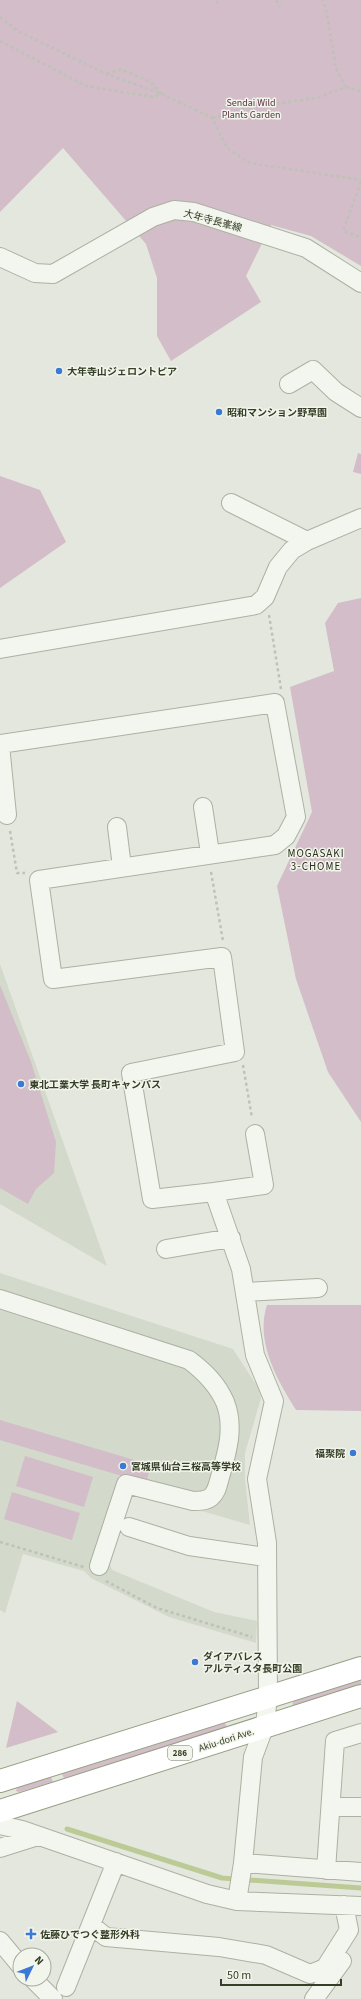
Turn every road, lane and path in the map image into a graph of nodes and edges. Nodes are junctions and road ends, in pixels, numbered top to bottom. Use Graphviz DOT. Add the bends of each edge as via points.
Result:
graph roads {
  1 [pos="220,0"];
  2 [pos="276,0"];
  3 [pos="323,0"];
  4 [pos="216,4"];
  5 [pos="280,7"];
  6 [pos="0,17"];
  7 [pos="0,40"];
  8 [pos="107,74"];
  9 [pos="346,87"];
  10 [pos="361,91"];
  11 [pos="162,94"];
  12 [pos="212,118"];
  13 [pos="361,181"];
  14 [pos="361,237"];
  15 [pos="0,257"];
  16 [pos="361,283"];
  17 [pos="289,384"];
  18 [pos="361,408"];
  19 [pos="231,503"];
  20 [pos="361,518"];
  21 [pos="307,541"];
  22 [pos="261,600"];
  23 [pos="0,649"];
  24 [pos="275,703"];
  25 [pos="0,744"];
  26 [pos="203,807"];
  27 [pos="7,815"];
  28 [pos="116,827"];
  29 [pos="210,854"];
  30 [pos="122,867"];
  31 [pos="39,880"];
  32 [pos="222,957"];
  33 [pos="235,1052"];
  34 [pos="255,1134"];
  35 [pos="214,1192"];
  36 [pos="231,1238"];
  37 [pos="166,1249"];
  38 [pos="318,1288"];
  39 [pos="245,1292"];
  40 [pos="0,1299"];
  41 [pos="129,1527"];
  42 [pos="0,1542"];
  43 [pos="266,1557"];
  44 [pos="95,1570"];
  45 [pos="258,1640"];
  46 [pos="361,1668"];
  47 [pos="268,1696"];
  48 [pos="361,1696"];
  49 [pos="266,1726"];
  50 [pos="361,1733"];
  51 [pos="0,1780"];
  52 [pos="331,1807"];
  53 [pos="361,1807"];
  54 [pos="0,1811"];
  55 [pos="0,1824"];
  56 [pos="38,1836"];
  57 [pos="0,1848"];
  58 [pos="116,1862"];
  59 [pos="242,1866"];
  60 [pos="326,1870"];
  61 [pos="361,1872"];
  62 [pos="238,1896"];
  63 [pos="353,1905"];
  64 [pos="91,1925"];
  65 [pos="361,1928"];
  66 [pos="0,1941"];
  67 [pos="12,1955"];
  68 [pos="41,1987"];
  69 [pos="66,1987"];
  70 [pos="53,1999"];
  71 [pos="314,1999"];
  1 -- 4 [label="path"];
  2 -- 5 [label="path"];
  3 -- 9 [label="path" via="336,69"];
  6 -- 8 [label="path" via="18,31"];
  7 -- 11 [label="path" via="86,86 153,97"];
  8 -- 11 [label="path"];
  8 -- 11 [label="path" via="121,69 152,83"];
  9 -- 10 [label="path"];
  9 -- 12 [label="path" via="316,98 252,107"];
  11 -- 12 [label="path"];
  12 -- 13 [label="path" via="227,148 250,163"];
  13 -- 14 [label="path" via="342,231"];
  15 -- 16 [label="street, 大年寺長峯線" via="35,273 53,274 153,217 174,210 194,212 306,248"];
  17 -- 18 [label="street" via="313,370 336,392"];
  19 -- 21 [label="street"];
  20 -- 21 [label="street"];
  21 -- 22 [label="street" via="292,550 278,567 265,597"];
  22 -- 23 [label="street" via="256,605"];
  22 -- 24 [label="path" via="269,613 282,698"];
  24 -- 25 [label="street"];
  24 -- 29 [label="street" via="296,818 286,836 275,845"];
  25 -- 27 [label="street"];
  26 -- 29 [label="street"];
  27 -- 31 [label="path" via="17,873 32,873"];
  28 -- 30 [label="street"];
  29 -- 30 [label="street"];
  29 -- 32 [label="path" via="225,951"];
  30 -- 31 [label="street"];
  31 -- 32 [label="street" via="53,979"];
  32 -- 33 [label="street"];
  33 -- 34 [label="path" via="242,1064"];
  33 -- 35 [label="street" via="130,1073 152,1199"];
  34 -- 35 [label="street" via="264,1185"];
  35 -- 36 [label="street"];
  36 -- 37 [label="street"];
  36 -- 39 [label="street"];
  38 -- 39 [label="street"];
  39 -- 43 [label="street" via="255,1355 274,1401 257,1479 267,1542"];
  40 -- 44 [label="street" via="190,1360 216,1385 225,1402 230,1417 230,1435 215,1492 204,1500 193,1501 126,1484"];
  41 -- 43 [label="street" via="189,1546"];
  42 -- 44 [label="path"];
  43 -- 47 [label="street"];
  44 -- 45 [label="path" via="158,1608"];
  46 -- 47 [label="highway"];
  47 -- 49 [label="street"];
  47 -- 51 [label="highway"];
  48 -- 49 [label="highway, Akiu-dori Ave. / 286"];
  49 -- 54 [label="highway, Akiu-dori Ave. / 286"];
  49 -- 59 [label="street" via="253,1757"];
  50 -- 52 [label="street" via="335,1741"];
  52 -- 53 [label="street"];
  52 -- 60 [label="street"];
  55 -- 56 [label="street"];
  56 -- 57 [label="street"];
  56 -- 58 [label="street"];
  58 -- 62 [label="street" via="207,1894"];
  58 -- 64 [label="street"];
  59 -- 60 [label="street"];
  59 -- 62 [label="street"];
  60 -- 61 [label="street"];
  62 -- 63 [label="street"];
  63 -- 64 [label="street" via="349,1930 325,1968 310,1974 266,1955 219,1947 106,1937"];
  64 -- 69 [label="street"];
  65 -- 71 [label="street" via="344,1958"];
  66 -- 67 [label="street"];
  68 -- 70 [label="street"];
}
